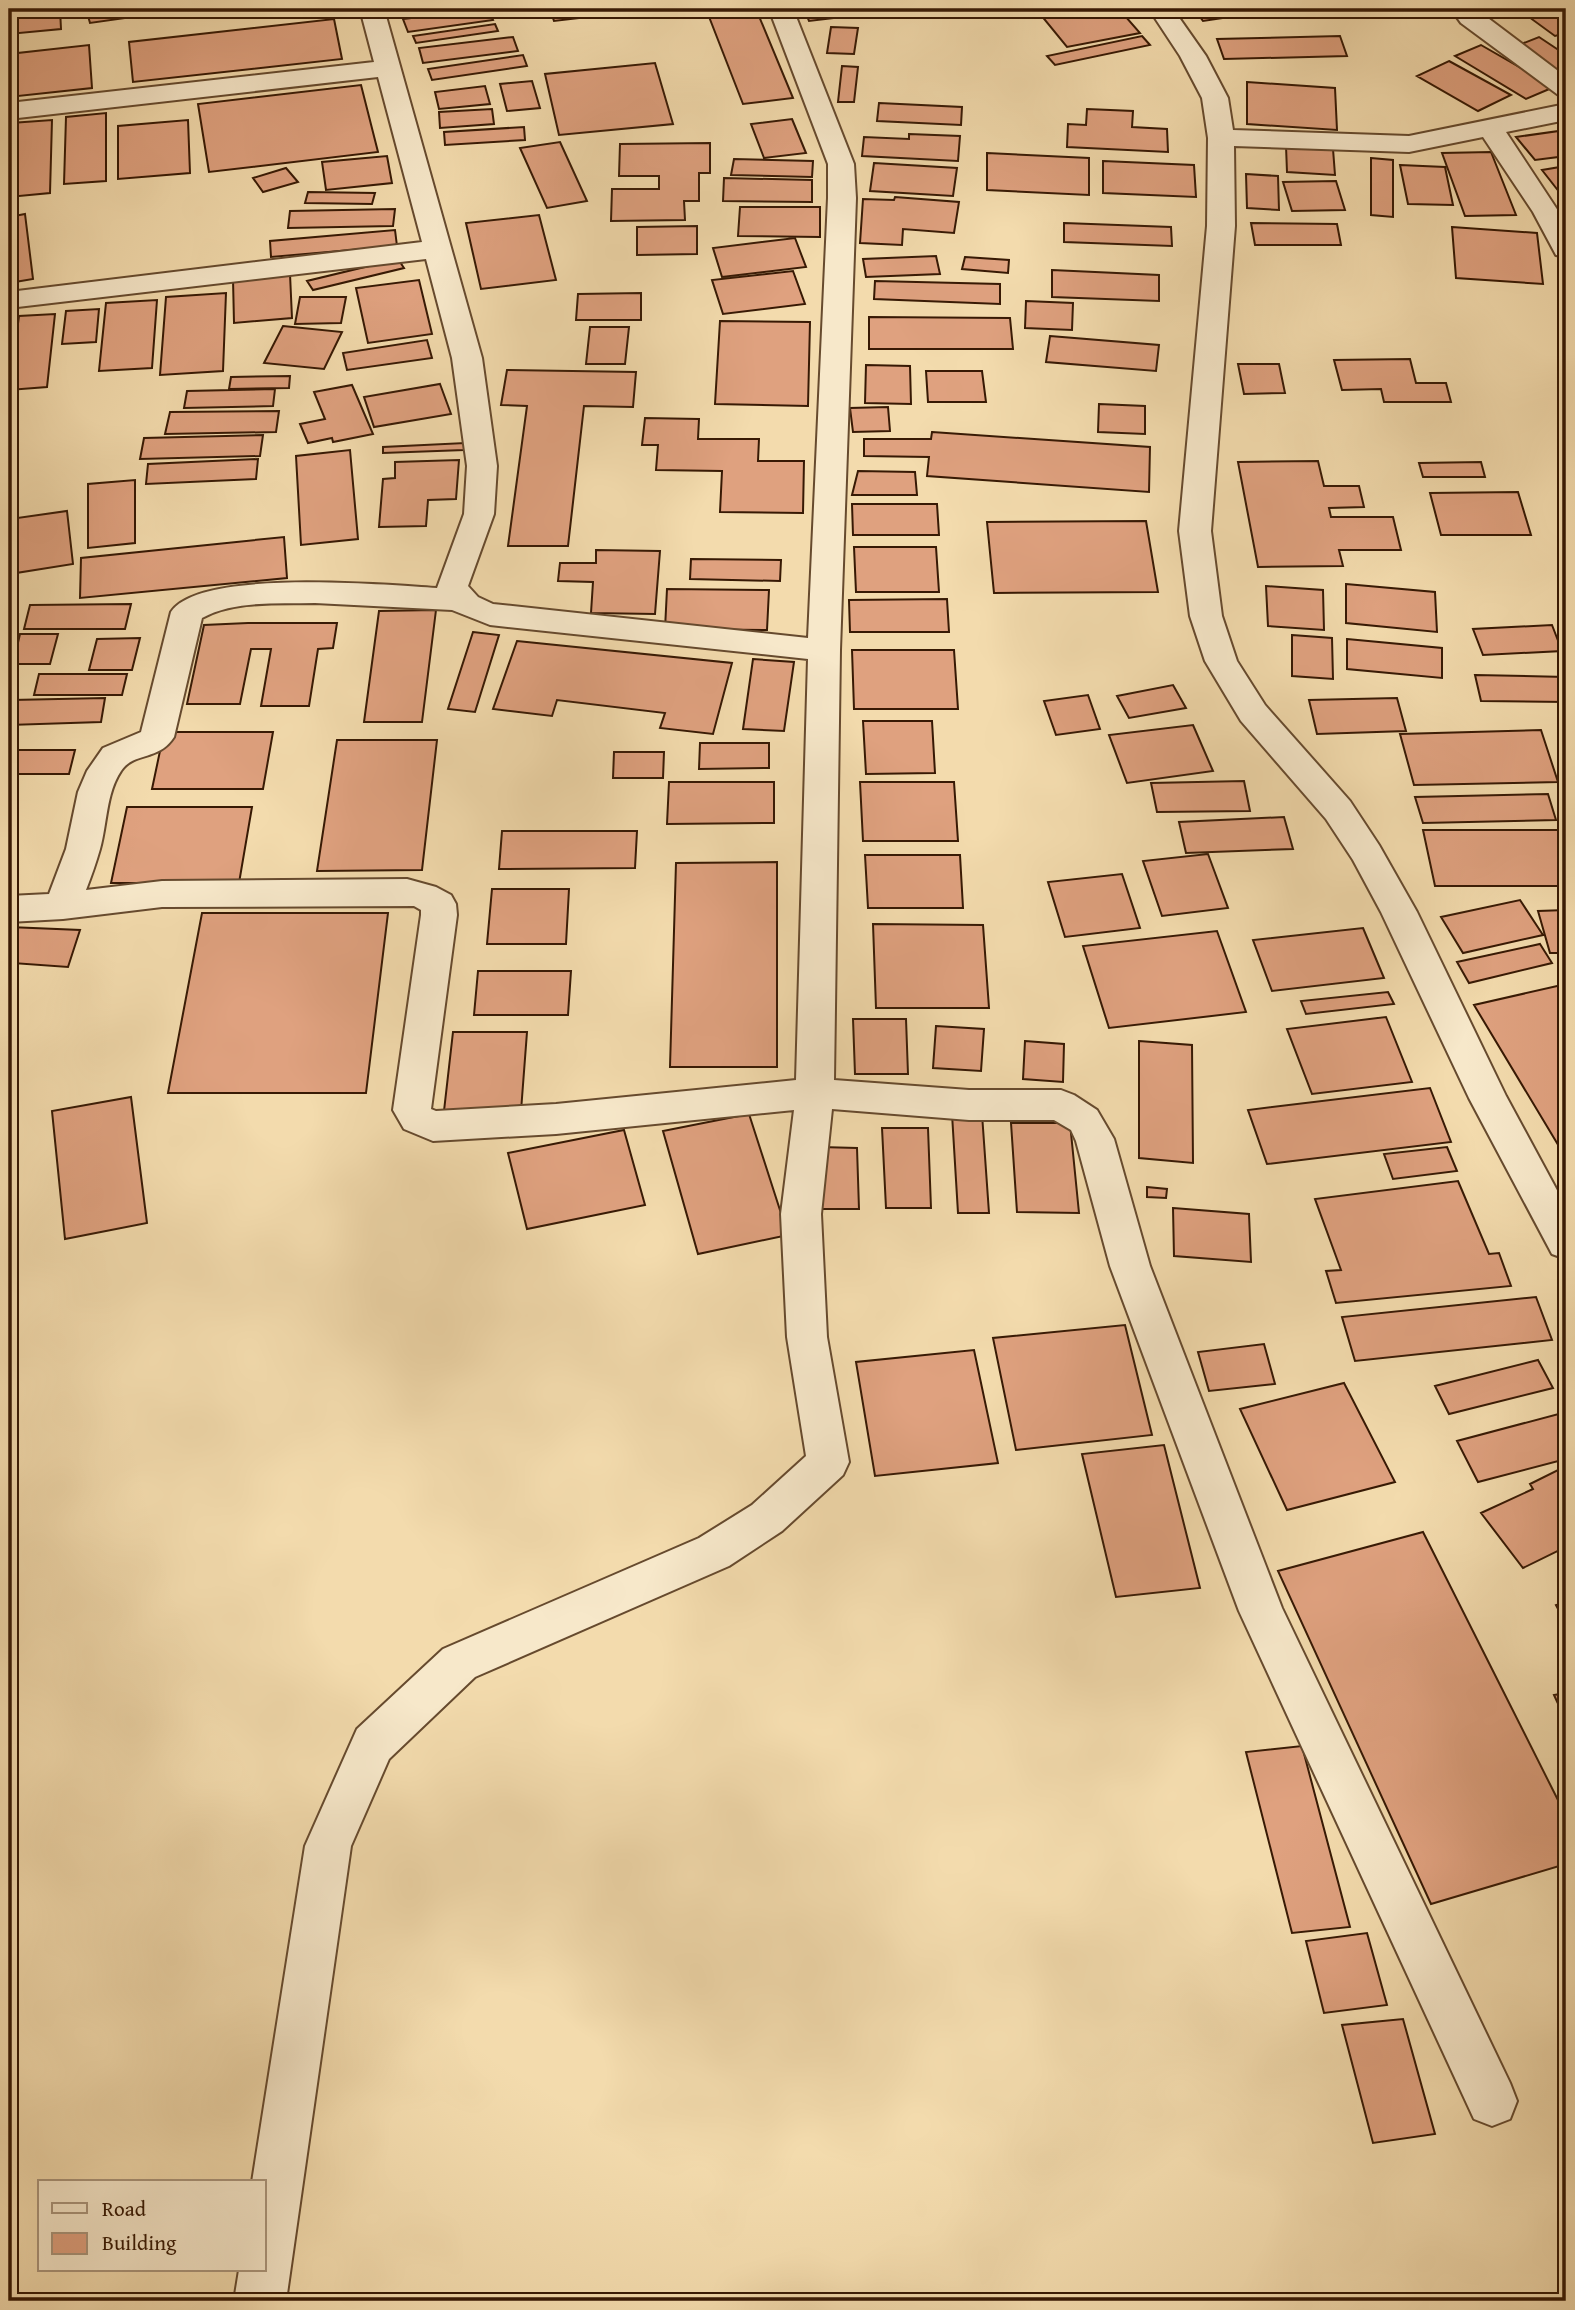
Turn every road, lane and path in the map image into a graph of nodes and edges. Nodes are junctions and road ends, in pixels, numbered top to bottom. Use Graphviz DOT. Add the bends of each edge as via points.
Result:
graph roads {
  1 [pos="372,9"];
  2 [pos="780,9"];
  3 [pos="1161,9"];
  4 [pos="1463,9"];
  5 [pos="389,68"];
  6 [pos="1566,89"];
  7 [pos="9,111"];
  8 [pos="1566,112"];
  9 [pos="1490,128"];
  10 [pos="1221,138"];
  11 [pos="437,249"];
  12 [pos="1566,249"];
  13 [pos="9,300"];
  14 [pos="457,600"];
  15 [pos="824,650"];
  16 [pos="63,906"];
  17 [pos="9,909"];
  18 [pos="815,1093"];
  19 [pos="1566,1243"];
  20 [pos="1492,2101"];
  21 [pos="266,2261"];
  22 [pos="264,2272"];
  23 [pos="260,2301"];
  1 -- 5 [label="street"];
  2 -- 15 [label="street" via="841,164"];
  3 -- 10 [label="street" via="1215,98"];
  4 -- 6 [label="street"];
  5 -- 7 [label="street"];
  5 -- 11 [label="street"];
  8 -- 9 [label="street"];
  9 -- 10 [label="street" via="1385,145"];
  9 -- 12 [label="street" via="1547,212"];
  10 -- 19 [label="street" via="1221,226 1195,531 1206,616 1221,661 1252,713 1338,810 1367,855"];
  11 -- 13 [label="street"];
  11 -- 14 [label="street" via="467,358 482,466 479,514 452,586"];
  14 -- 15 [label="street" via="490,614"];
  14 -- 16 [label="street" via="315,592 218,598 194,605 187,612 157,737 146,747 117,755 107,765"];
  15 -- 18 [label="street"];
  16 -- 17 [label="street"];
  16 -- 18 [label="street" via="162,894 260,892 407,892 433,900 439,915 412,1110 417,1119 433,1126 556,1119"];
  18 -- 20 [label="street" via="969,1105 1061,1105 1084,1120 1095,1139 1130,1266 1261,1611"];
  18 -- 21 [label="street" via="801,1214 807,1337 828,1462 767,1518 714,1552 459,1663 373,1744 328,1846"];
  22 -- 23 [label="street"];
}
